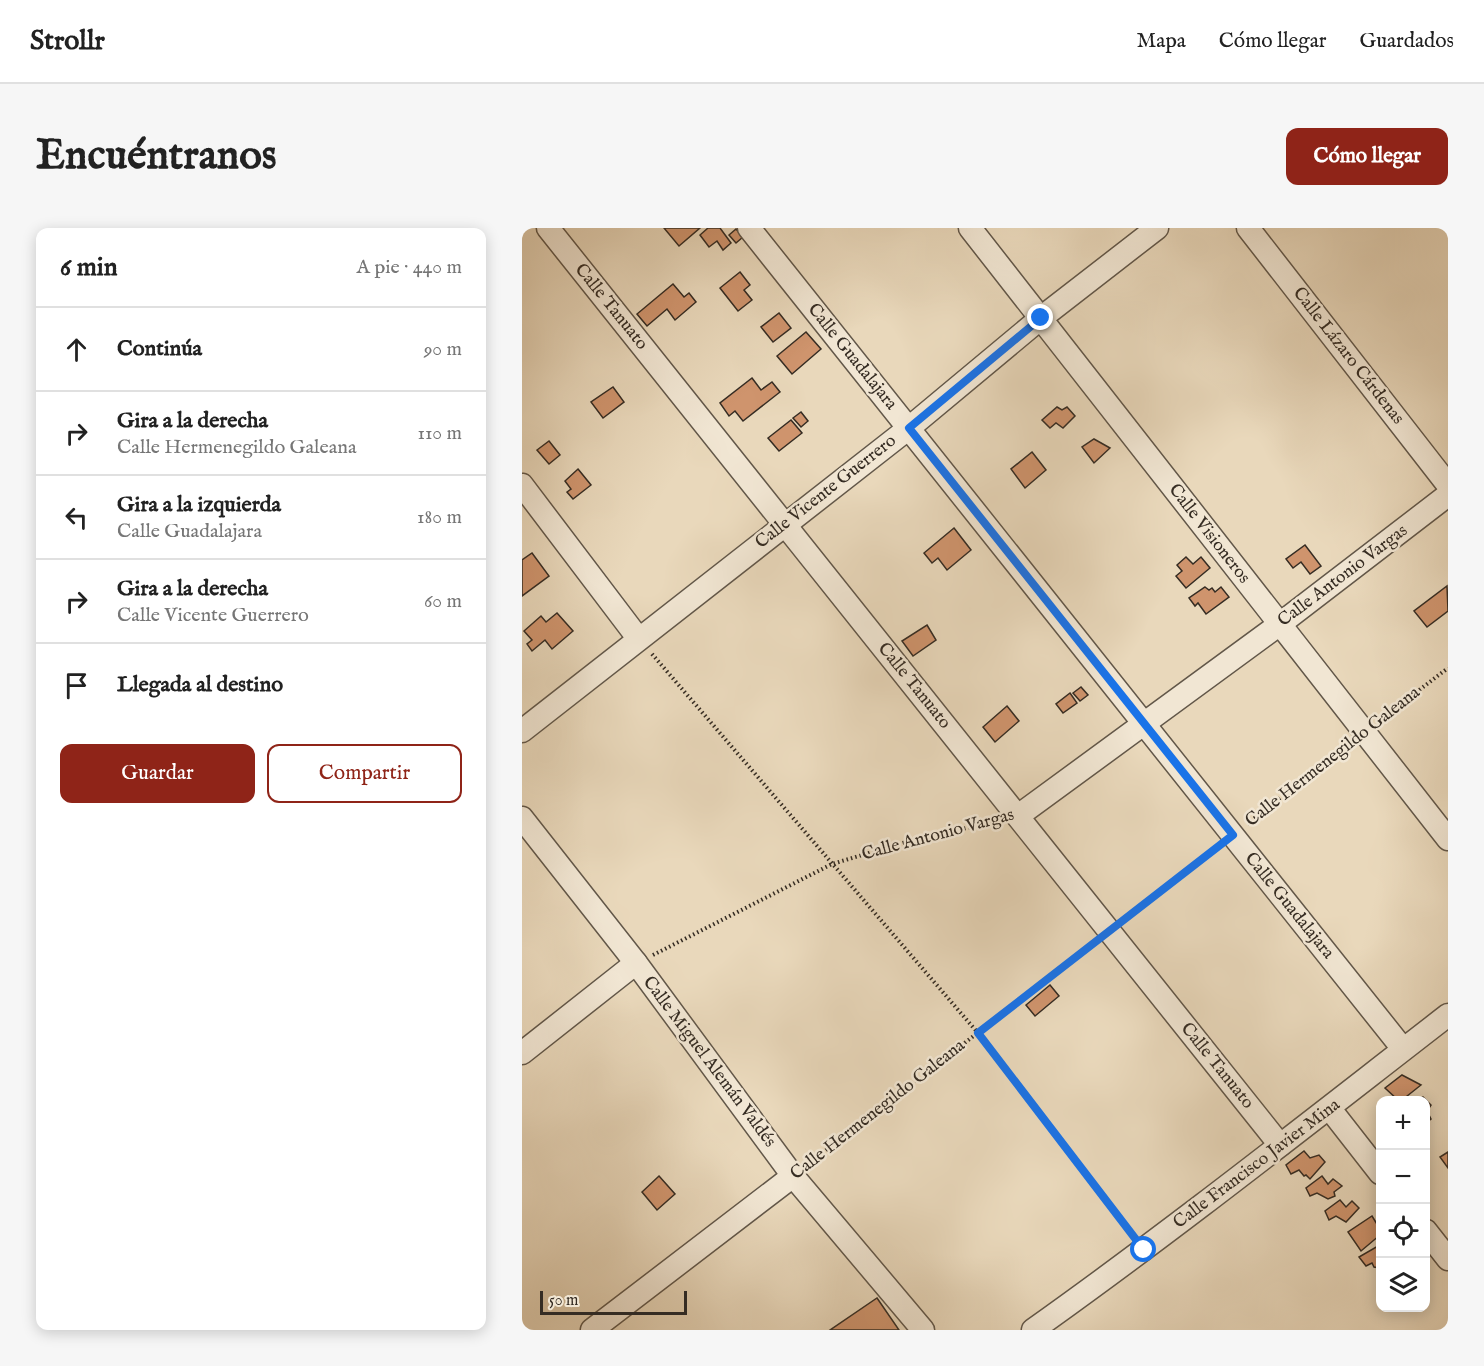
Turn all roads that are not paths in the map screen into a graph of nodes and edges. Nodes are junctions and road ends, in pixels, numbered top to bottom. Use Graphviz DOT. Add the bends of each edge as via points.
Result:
graph roads {
  1 [pos="548,228"];
  2 [pos="749,228"];
  3 [pos="970,228"];
  4 [pos="1157,228"];
  5 [pos="1248,228"];
  6 [pos="1041,318"];
  7 [pos="909,428"];
  8 [pos="522,485"];
  9 [pos="1448,485"];
  10 [pos="1448,495"];
  11 [pos="784,524"];
  12 [pos="1280,624"];
  13 [pos="638,638"];
  14 [pos="1143,723"];
  15 [pos="522,731"];
  16 [pos="1018,816"];
  17 [pos="522,818"];
  18 [pos="1448,839"];
  19 [pos="636,963"];
  20 [pos="1448,1015"];
  21 [pos="1403,1050"];
  22 [pos="522,1053"];
  23 [pos="1330,1109"];
  24 [pos="1280,1145"];
  25 [pos="1376,1168"];
  26 [pos="793,1176"];
  27 [pos="1430,1237"];
  28 [pos="1448,1259"];
  29 [pos="592,1330"];
  30 [pos="923,1330"];
  31 [pos="1033,1330"];
  1 -- 11 [label="street, Calle Tanuato"];
  2 -- 7 [label="street, Calle Guadalajara"];
  3 -- 6 [label="street, Calle Visioneros"];
  4 -- 6 [label="street, Calle Vicente Guerrero"];
  5 -- 9 [label="street, Calle Lázaro Cárdenas"];
  6 -- 7 [label="street, Calle Vicente Guerrero"];
  6 -- 12 [label="street, Calle Visioneros"];
  7 -- 11 [label="street, Calle Vicente Guerrero"];
  7 -- 14 [label="street, Calle Guadalajara"];
  8 -- 13 [label="street"];
  10 -- 12 [label="street, Calle Antonio Vargas"];
  11 -- 13 [label="street, Calle Vicente Guerrero"];
  11 -- 16 [label="street, Calle Tanuato"];
  12 -- 14 [label="street, Calle Antonio Vargas"];
  12 -- 18 [label="street, Calle Visioneros"];
  13 -- 15 [label="street, Calle Vicente Guerrero"];
  14 -- 16 [label="street, Calle Antonio Vargas"];
  14 -- 21 [label="street, Calle Guadalajara"];
  16 -- 24 [label="street, Calle Tanuato"];
  17 -- 19 [label="street, Calle Miguel Alemán Valdés"];
  19 -- 22 [label="street"];
  19 -- 26 [label="street, Calle Miguel Alemán Valdés"];
  20 -- 21 [label="street, Calle Francisco Javier Mina"];
  21 -- 23 [label="street, Calle Francisco Javier Mina"];
  23 -- 24 [label="street, Calle Francisco Javier Mina"];
  23 -- 25 [label="street"];
  24 -- 31 [label="street, Calle Francisco Javier Mina"];
  26 -- 29 [label="street, Calle Hermenegildo Galeana"];
  26 -- 30 [label="street, Calle Miguel Alemán Valdés"];
  27 -- 28 [label="street"];
}
